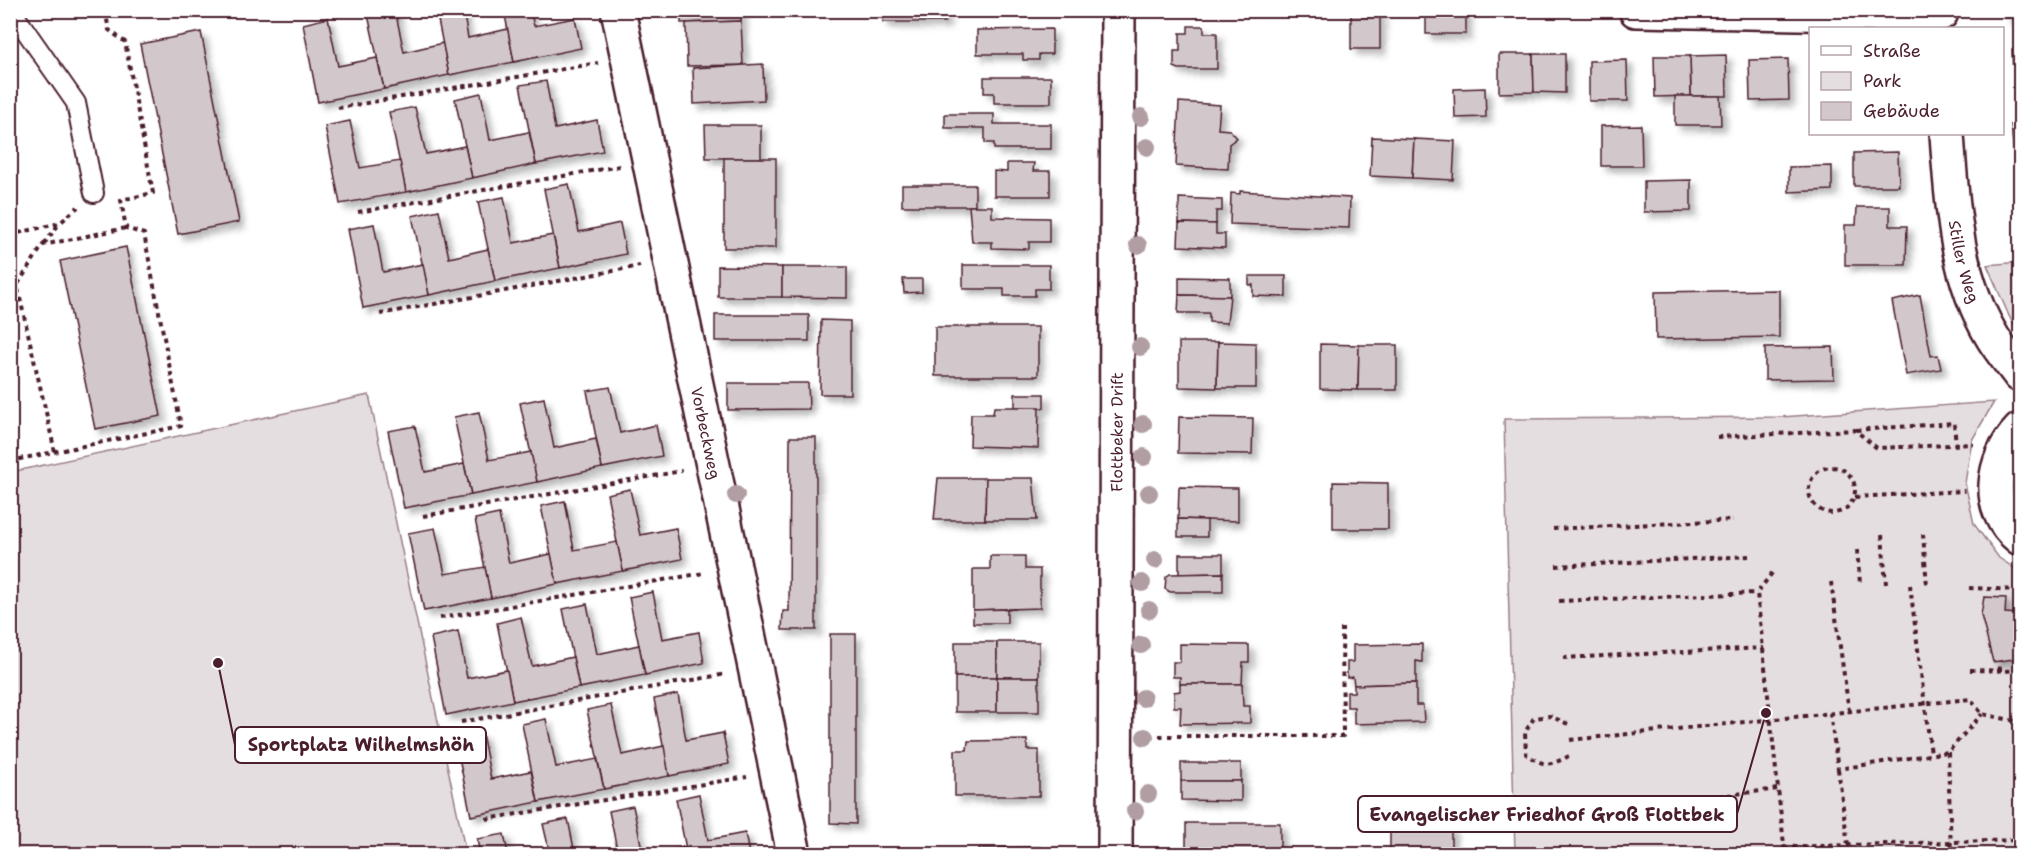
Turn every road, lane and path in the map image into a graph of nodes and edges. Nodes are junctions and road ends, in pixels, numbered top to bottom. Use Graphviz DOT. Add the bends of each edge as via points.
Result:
graph roads {
  1 [pos="11,10"];
  2 [pos="105,10"];
  3 [pos="618,10"];
  4 [pos="1118,10"];
  5 [pos="1636,10"];
  6 [pos="1941,17"];
  7 [pos="628,57"];
  8 [pos="338,108"];
  9 [pos="1947,135"];
  10 [pos="650,161"];
  11 [pos="94,193"];
  12 [pos="358,212"];
  13 [pos="60,223"];
  14 [pos="126,228"];
  15 [pos="10,235"];
  16 [pos="43,244"];
  17 [pos="10,254"];
  18 [pos="670,261"];
  19 [pos="17,284"];
  20 [pos="380,314"];
  21 [pos="2020,375"];
  22 [pos="1855,430"];
  23 [pos="2014,436"];
  24 [pos="1717,437"];
  25 [pos="1956,445"];
  26 [pos="55,452"];
  27 [pos="10,461"];
  28 [pos="712,465"];
  29 [pos="1995,490"];
  30 [pos="1855,497"];
  31 [pos="423,516"];
  32 [pos="1733,520"];
  33 [pos="1553,529"];
  34 [pos="1923,534"];
  35 [pos="1882,535"];
  36 [pos="2020,538"];
  37 [pos="1857,550"];
  38 [pos="1749,556"];
  39 [pos="1556,567"];
  40 [pos="735,568"];
  41 [pos="1772,573"];
  42 [pos="1831,582"];
  43 [pos="1860,583"];
  44 [pos="1886,584"];
  45 [pos="1910,585"];
  46 [pos="1927,586"];
  47 [pos="1969,588"];
  48 [pos="2020,590"];
  49 [pos="1757,593"];
  50 [pos="1559,601"];
  51 [pos="440,618"];
  52 [pos="1342,628"];
  53 [pos="1764,648"];
  54 [pos="1563,658"];
  55 [pos="2000,661"];
  56 [pos="756,668"];
  57 [pos="1970,670"];
  58 [pos="2000,671"];
  59 [pos="2020,671"];
  60 [pos="1924,703"];
  61 [pos="1849,711"];
  62 [pos="1830,713"];
  63 [pos="1982,714"];
  64 [pos="1771,719"];
  65 [pos="461,722"];
  66 [pos="2020,722"];
  67 [pos="1569,724"];
  68 [pos="1159,736"];
  69 [pos="1570,740"];
  70 [pos="1948,752"];
  71 [pos="1931,754"];
  72 [pos="1571,755"];
  73 [pos="1838,769"];
  74 [pos="777,772"];
  75 [pos="1778,789"];
  76 [pos="2018,801"];
  77 [pos="1576,813"];
  78 [pos="2020,818"];
  79 [pos="486,819"];
  80 [pos="2020,840"];
  81 [pos="1951,843"];
  82 [pos="1848,845"];
  83 [pos="1784,848"];
  84 [pos="794,855"];
  85 [pos="1115,855"];
  86 [pos="1785,855"];
  87 [pos="1951,855"];
  1 -- 11 [label="lane" via="76,103"];
  2 -- 14 [label="path" via="109,30 125,42 153,193 121,200"];
  3 -- 7 [label="street, Vorbeckweg"];
  4 -- 85 [label="street, Flottbeker Drift"];
  5 -- 6 [label="street"];
  7 -- 8 [label="path"];
  7 -- 10 [label="street, Vorbeckweg"];
  9 -- 21 [label="street, Stiller Weg" via="1954,227 1965,278 1993,338"];
  10 -- 12 [label="path"];
  10 -- 18 [label="street, Vorbeckweg"];
  11 -- 13 [label="path"];
  13 -- 15 [label="path"];
  13 -- 16 [label="path"];
  14 -- 16 [label="path"];
  14 -- 26 [label="path" via="144,234 181,426"];
  16 -- 19 [label="path"];
  17 -- 19 [label="path"];
  18 -- 20 [label="path"];
  18 -- 28 [label="street, Vorbeckweg"];
  19 -- 26 [label="path"];
  22 -- 24 [label="path"];
  22 -- 25 [label="path" via="1877,448"];
  22 -- 25 [label="path" via="1954,423"];
  23 -- 25 [label="path"];
  23 -- 29 [label="street" via="1998,464"];
  26 -- 27 [label="path"];
  28 -- 31 [label="path"];
  28 -- 40 [label="street, Vorbeckweg"];
  29 -- 30 [label="path"];
  29 -- 36 [label="street" via="2001,514"];
  30 -- 30 [label="path" via="1842,512 1820,511 1811,502 1811,478 1827,467 1846,470 1856,487"];
  32 -- 33 [label="path"];
  34 -- 46 [label="path"];
  35 -- 44 [label="path"];
  37 -- 43 [label="path"];
  38 -- 39 [label="path"];
  40 -- 51 [label="path"];
  40 -- 56 [label="street, Vorbeckweg"];
  41 -- 49 [label="path"];
  42 -- 61 [label="path"];
  45 -- 60 [label="path"];
  47 -- 48 [label="path"];
  49 -- 50 [label="path"];
  49 -- 53 [label="path"];
  52 -- 68 [label="path" via="1343,736"];
  53 -- 54 [label="path"];
  53 -- 64 [label="path"];
  55 -- 58 [label="path"];
  56 -- 65 [label="path"];
  56 -- 74 [label="street, Vorbeckweg"];
  57 -- 58 [label="path"];
  58 -- 59 [label="path"];
  60 -- 61 [label="path"];
  60 -- 63 [label="path" via="1970,699"];
  60 -- 71 [label="path"];
  61 -- 62 [label="path"];
  62 -- 64 [label="path"];
  62 -- 73 [label="path"];
  63 -- 66 [label="path"];
  63 -- 70 [label="path"];
  64 -- 69 [label="path"];
  64 -- 75 [label="path"];
  67 -- 72 [label="path" via="1550,716 1534,718 1525,732 1526,754 1539,764 1554,764"];
  70 -- 71 [label="path"];
  70 -- 81 [label="path"];
  71 -- 73 [label="path"];
  73 -- 82 [label="path"];
  74 -- 79 [label="path"];
  74 -- 84 [label="street, Vorbeckweg"];
  75 -- 77 [label="path"];
  75 -- 83 [label="path"];
  76 -- 78 [label="path"];
  80 -- 81 [label="path"];
  81 -- 82 [label="path"];
  81 -- 87 [label="path"];
  82 -- 83 [label="path"];
  83 -- 86 [label="path"];
}
